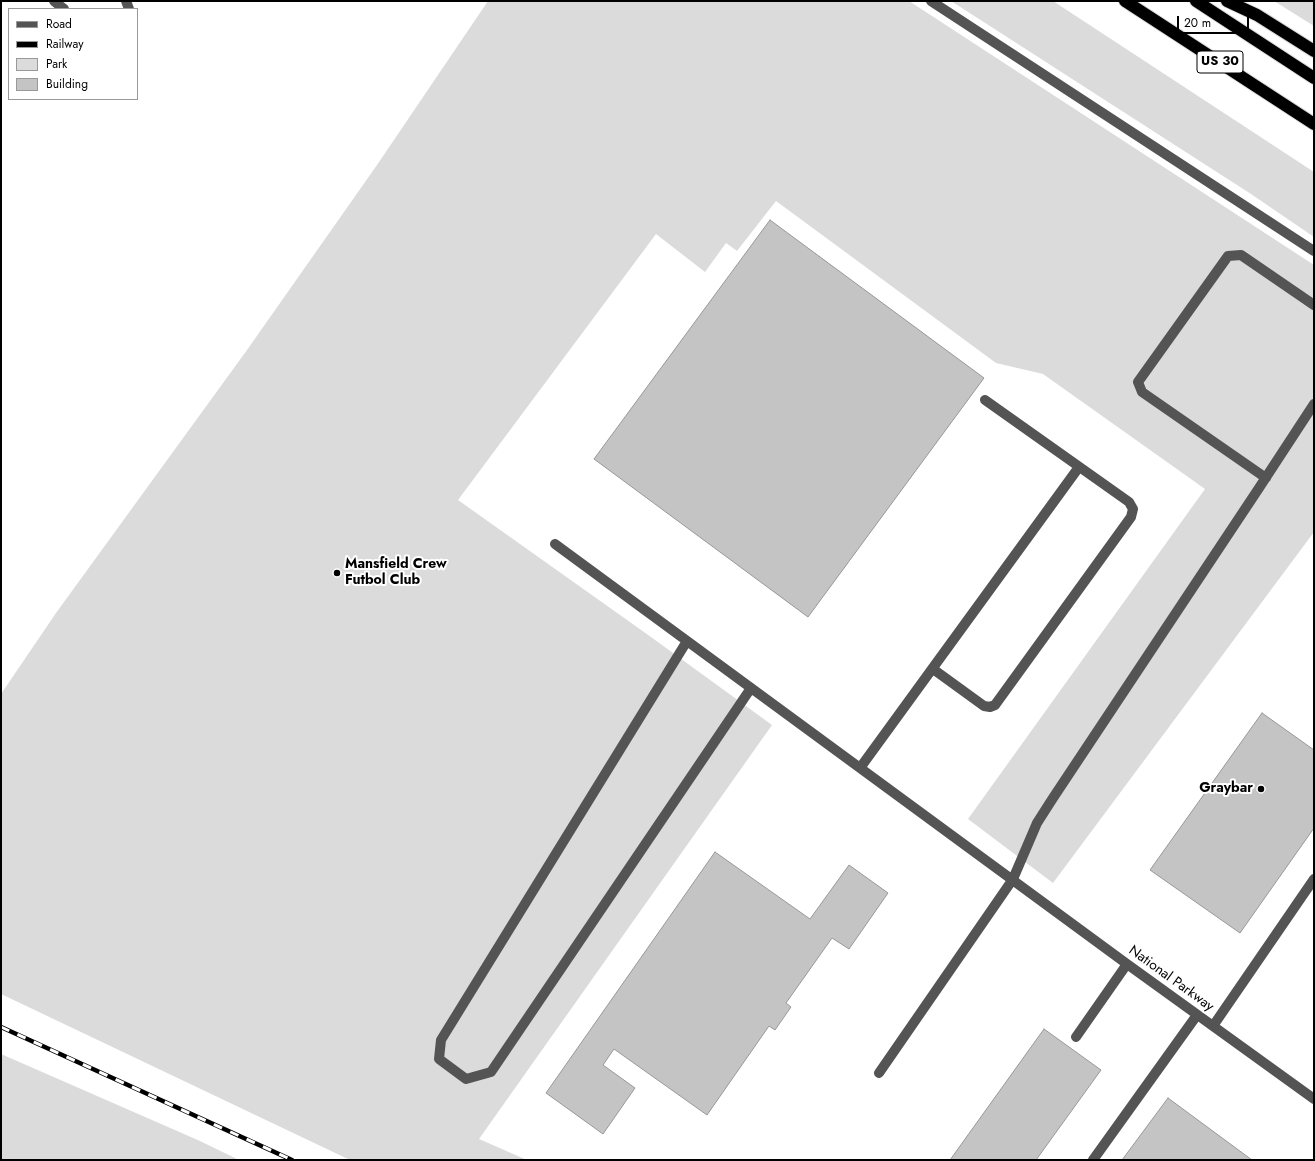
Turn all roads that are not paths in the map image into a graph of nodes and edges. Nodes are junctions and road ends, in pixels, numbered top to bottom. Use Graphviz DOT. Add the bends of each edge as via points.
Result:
graph roads {
  1 [pos="54,1"];
  2 [pos="931,1"];
  3 [pos="1125,1"];
  4 [pos="1196,1"];
  5 [pos="1227,1"];
  6 [pos="63,8"];
  7 [pos="1314,51"];
  8 [pos="1314,78"];
  9 [pos="1314,124"];
  10 [pos="1314,251"];
  11 [pos="1314,305"];
  12 [pos="985,400"];
  13 [pos="1314,404"];
  14 [pos="1079,467"];
  15 [pos="1266,478"];
  16 [pos="555,544"];
  17 [pos="687,641"];
  18 [pos="933,669"];
  19 [pos="751,688"];
  20 [pos="860,768"];
  21 [pos="1013,879"];
  22 [pos="1314,880"];
  23 [pos="1127,964"];
  24 [pos="1197,1015"];
  25 [pos="1212,1026"];
  26 [pos="1076,1037"];
  27 [pos="879,1073"];
  28 [pos="1314,1099"];
  29 [pos="1093,1160"];
  1 -- 6 [label="street"];
  2 -- 10 [label="street"];
  3 -- 9 [label="highway, US 30"];
  4 -- 8 [label="highway, US 30"];
  5 -- 7 [label="highway" via="1257,15"];
  11 -- 15 [label="street" via="1240,256 1228,256 1138,382 1142,392"];
  12 -- 14 [label="street"];
  13 -- 15 [label="street"];
  14 -- 18 [label="street"];
  14 -- 18 [label="street" via="1129,502 1133,509 1127,524 995,705 984,706"];
  15 -- 21 [label="street" via="1037,823"];
  16 -- 17 [label="street, National Parkway"];
  17 -- 19 [label="street, National Parkway"];
  17 -- 19 [label="street" via="441,1040 439,1059 466,1079 491,1072"];
  18 -- 20 [label="street"];
  19 -- 20 [label="street, National Parkway"];
  20 -- 21 [label="street, National Parkway"];
  21 -- 23 [label="street, National Parkway"];
  21 -- 27 [label="street"];
  22 -- 25 [label="street"];
  23 -- 24 [label="street, National Parkway"];
  23 -- 26 [label="street"];
  24 -- 25 [label="street, National Parkway"];
  24 -- 29 [label="street"];
  25 -- 28 [label="street, National Parkway"];
}
